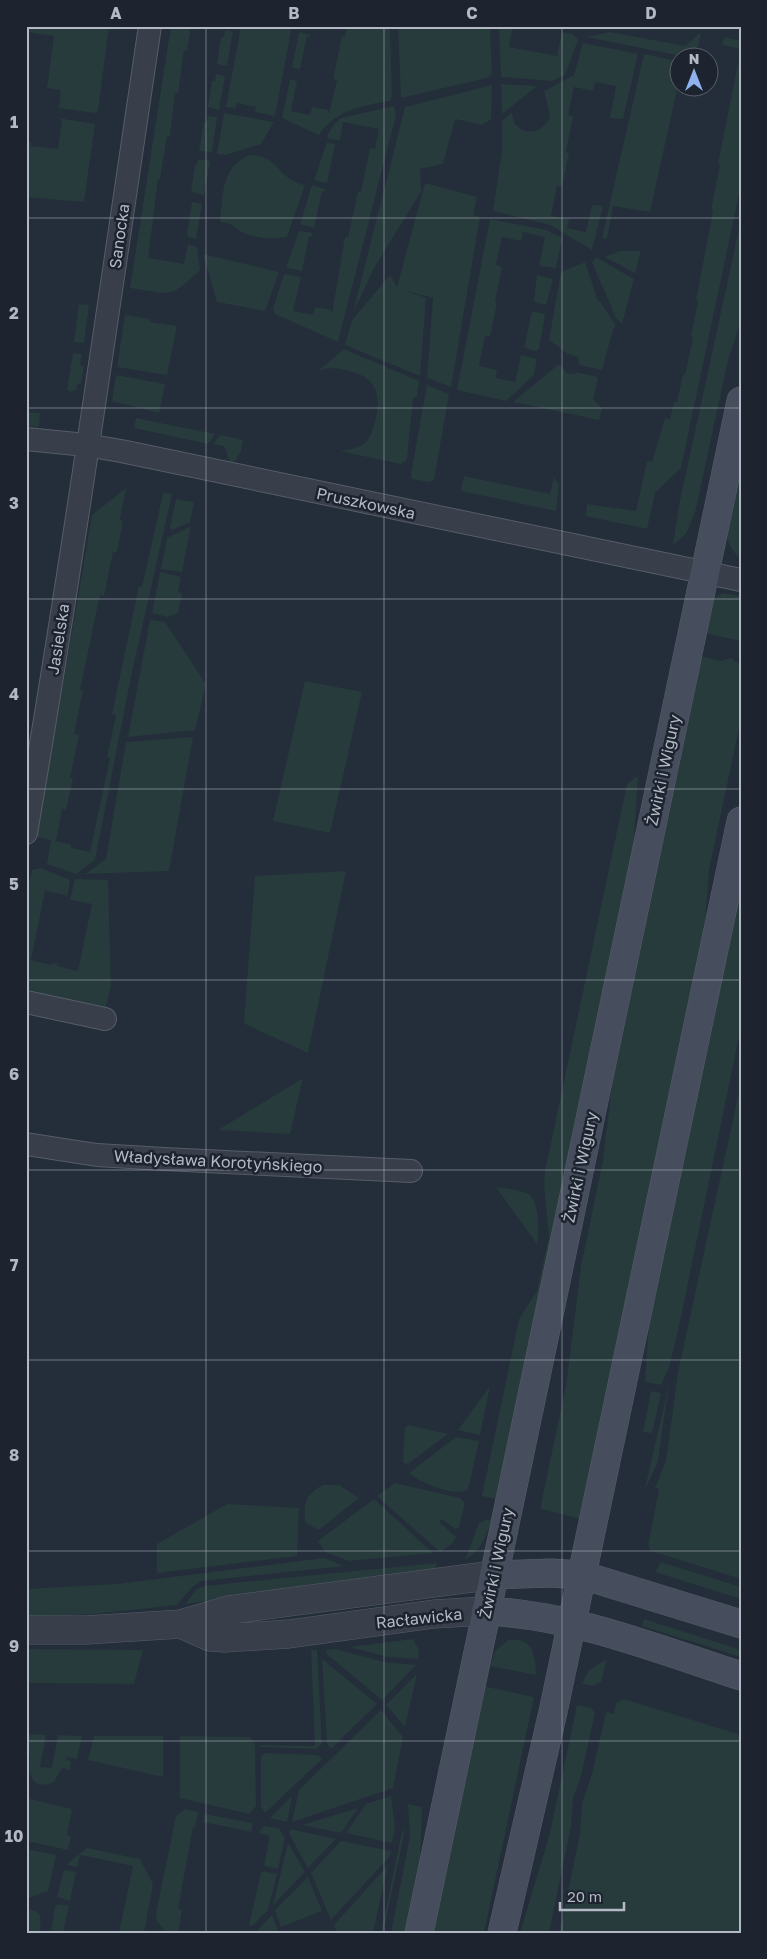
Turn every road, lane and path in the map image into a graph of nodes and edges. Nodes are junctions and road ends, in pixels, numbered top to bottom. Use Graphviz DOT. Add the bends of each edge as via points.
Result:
graph roads {
  1 [pos="150,26"];
  2 [pos="741,401"];
  3 [pos="26,439"];
  4 [pos="86,445"];
  5 [pos="704,573"];
  6 [pos="741,580"];
  7 [pos="741,821"];
  8 [pos="26,833"];
  9 [pos="26,1002"];
  10 [pos="105,1019"];
  11 [pos="26,1144"];
  12 [pos="411,1171"];
  13 [pos="494,1575"];
  14 [pos="582,1575"];
  15 [pos="486,1612"];
  16 [pos="572,1622"];
  17 [pos="181,1624"];
  18 [pos="741,1624"];
  19 [pos="26,1630"];
  20 [pos="741,1676"];
  21 [pos="419,1933"];
  22 [pos="502,1933"];
  1 -- 4 [label="street, Sanocka"];
  2 -- 5 [label="main road, Żwirki i Wigury"];
  3 -- 4 [label="street, Pruszkowska"];
  4 -- 5 [label="street, Pruszkowska"];
  4 -- 8 [label="street, Jasielska" via="75,535"];
  5 -- 6 [label="street, Pruszkowska"];
  5 -- 13 [label="main road, Żwirki i Wigury"];
  7 -- 14 [label="main road"];
  9 -- 10 [label="street"];
  11 -- 12 [label="street, Władysława Korotyńskiego" via="116,1156"];
  13 -- 14 [label="main road, Racławicka"];
  13 -- 15 [label="main road, Żwirki i Wigury"];
  13 -- 17 [label="street, Racławicka" via="229,1610"];
  14 -- 16 [label="main road"];
  14 -- 18 [label="main road, Racławicka"];
  15 -- 16 [label="main road, Racławicka" via="515,1612"];
  15 -- 17 [label="street, Racławicka" via="439,1614 289,1634 224,1638"];
  15 -- 21 [label="main road, Żwirki i Wigury"];
  16 -- 20 [label="main road, Racławicka"];
  16 -- 22 [label="main road"];
  17 -- 19 [label="street, Racławicka"];
}
